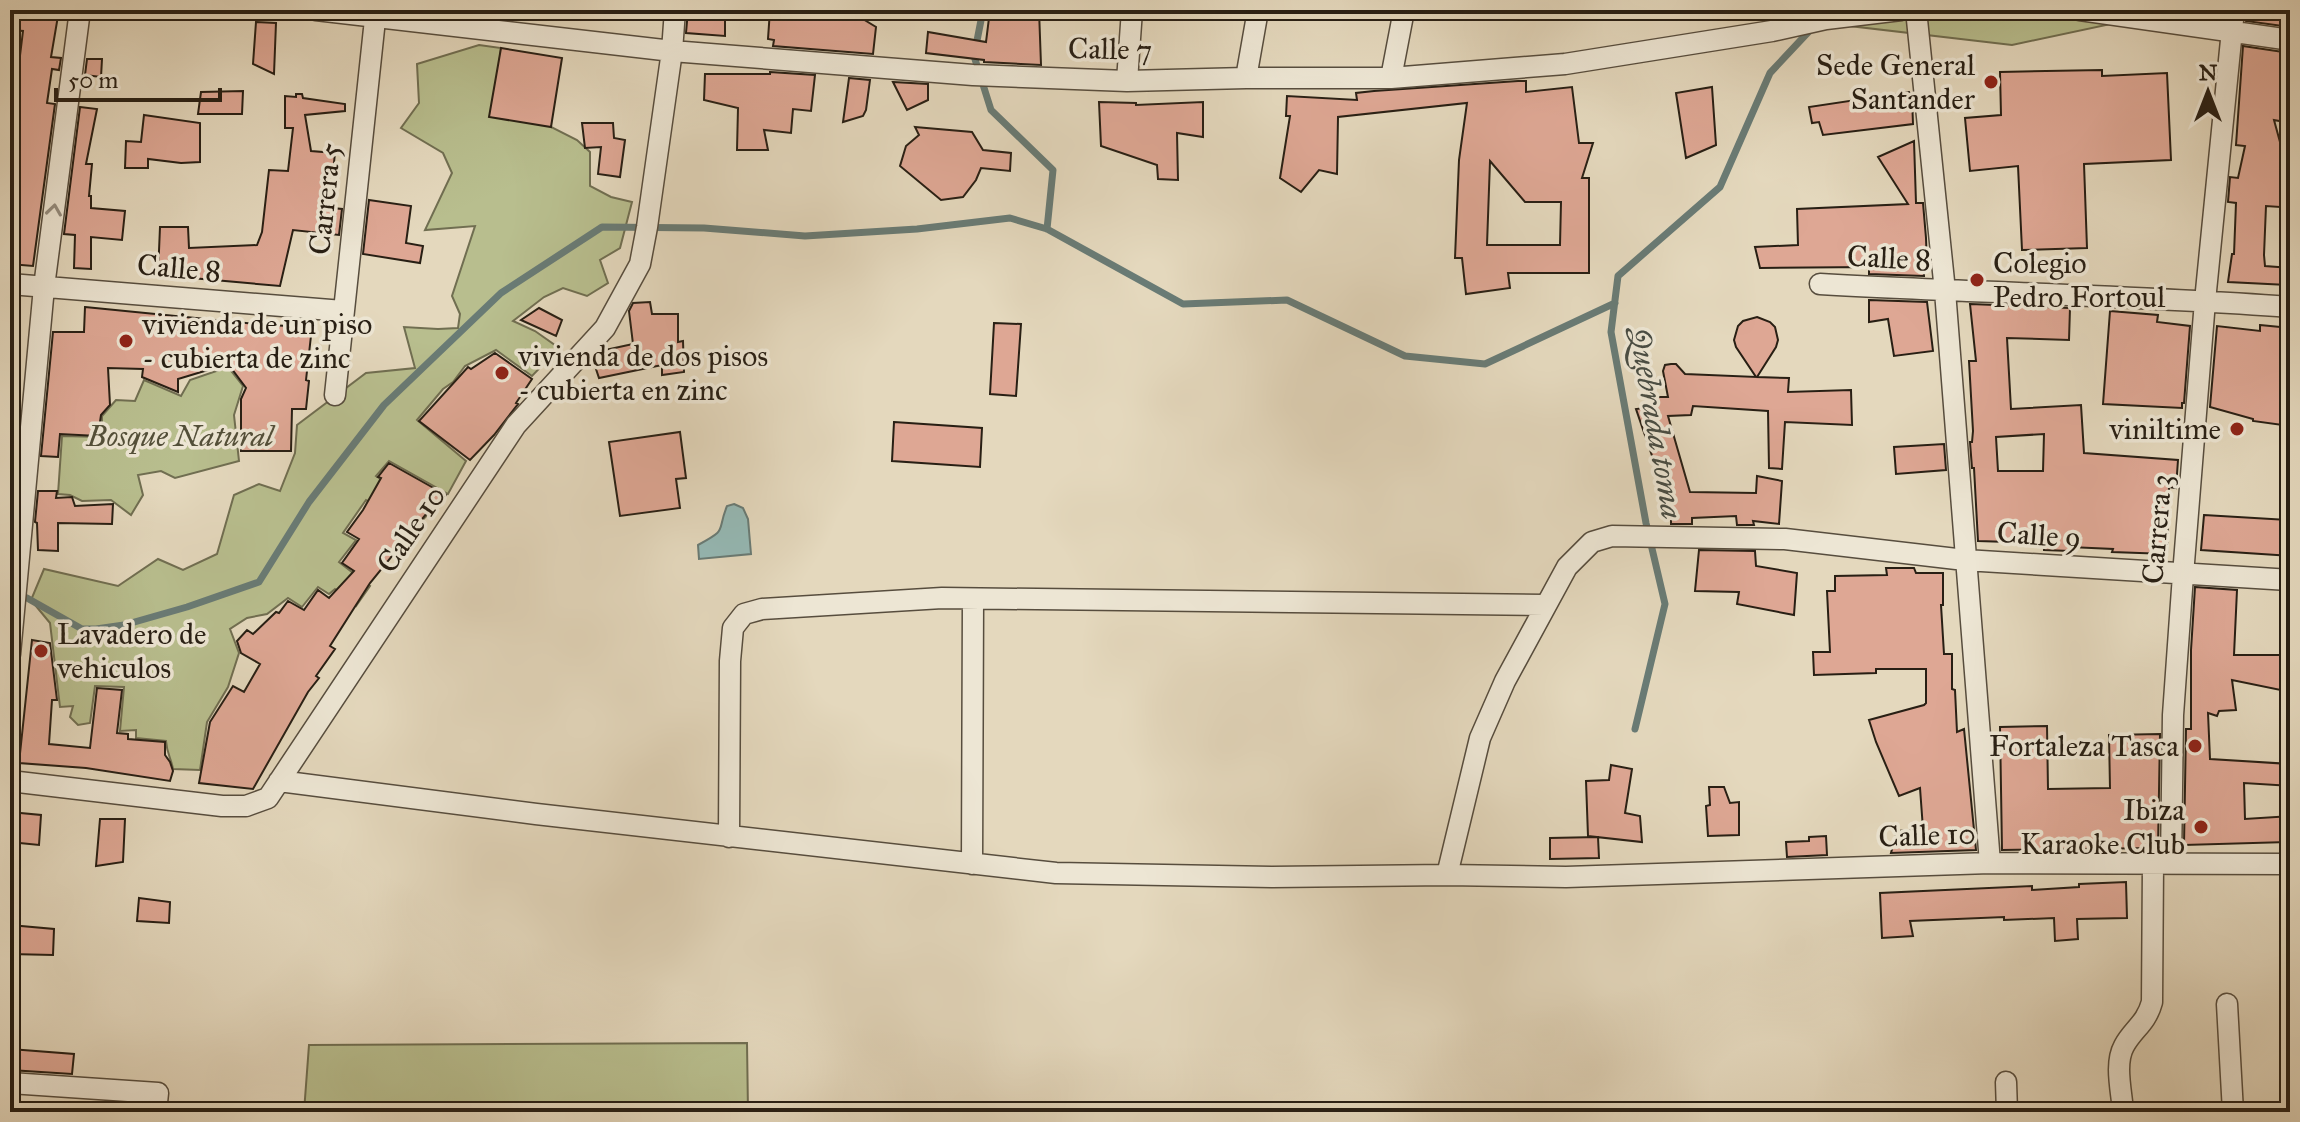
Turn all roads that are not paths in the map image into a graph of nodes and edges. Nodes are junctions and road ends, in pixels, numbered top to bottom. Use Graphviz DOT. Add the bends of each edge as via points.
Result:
graph roads {
  1 [pos="80,10"];
  2 [pos="316,10"];
  3 [pos="675,10"];
  4 [pos="1132,10"];
  5 [pos="1258,10"];
  6 [pos="1404,10"];
  7 [pos="1901,10"];
  8 [pos="1916,10"];
  9 [pos="2080,10"];
  10 [pos="2234,10"];
  11 [pos="376,13"];
  12 [pos="2232,33"];
  13 [pos="2290,40"];
  14 [pos="672,51"];
  15 [pos="1246,78"];
  16 [pos="1391,78"];
  17 [pos="1127,81"];
  18 [pos="10,284"];
  19 [pos="1820,284"];
  20 [pos="44,287"];
  21 [pos="1945,291"];
  22 [pos="2205,301"];
  23 [pos="2290,307"];
  24 [pos="343,311"];
  25 [pos="335,395"];
  26 [pos="1965,560"];
  27 [pos="2183,575"];
  28 [pos="2290,580"];
  29 [pos="973,599"];
  30 [pos="1544,605"];
  31 [pos="10,654"];
  32 [pos="10,781"];
  33 [pos="279,781"];
  34 [pos="729,837"];
  35 [pos="1990,863"];
  36 [pos="972,864"];
  37 [pos="2162,864"];
  38 [pos="2290,864"];
  39 [pos="1447,875"];
  40 [pos="2227,1004"];
  41 [pos="2006,1082"];
  42 [pos="10,1083"];
  43 [pos="157,1102"];
  44 [pos="2007,1112"];
  45 [pos="2123,1112"];
  46 [pos="2233,1112"];
  20 -- 1 [label="street, one-way"];
  2 -- 11 [label="street, Calle 7"];
  3 -- 14 [label="street, Calle 10"];
  4 -- 17 [label="street"];
  5 -- 15 [label="street"];
  6 -- 16 [label="street"];
  7 -- 16 [label="street, Calle 7" via="1565,64"];
  8 -- 21 [label="street"];
  9 -- 12 [label="street"];
  10 -- 12 [label="street, Carrera 3"];
  11 -- 14 [label="street, Calle 7"];
  11 -- 24 [label="street, Carrera 5"];
  12 -- 13 [label="street"];
  12 -- 22 [label="street, Carrera 3"];
  14 -- 17 [label="street, Calle 7" via="973,75"];
  14 -- 33 [label="street, Calle 10" via="640,264 605,328 516,425"];
  15 -- 16 [label="street, Calle 7"];
  15 -- 17 [label="street, Calle 7"];
  18 -- 20 [label="street, Calle 8"];
  19 -- 21 [label="street, Calle 8"];
  20 -- 24 [label="street, Calle 8"];
  20 -- 31 [label="street"];
  21 -- 22 [label="street, Calle 8"];
  21 -- 26 [label="street"];
  22 -- 23 [label="street, Calle 8"];
  22 -- 27 [label="street, Carrera 3"];
  24 -- 25 [label="street, Carrera 5"];
  26 -- 27 [label="street, Calle 9"];
  26 -- 30 [label="street, Calle 9" via="1785,539 1612,536 1592,542 1567,567"];
  26 -- 35 [label="street"];
  27 -- 28 [label="street, Calle 9"];
  27 -- 37 [label="street, Carrera 3"];
  29 -- 30 [label="street"];
  29 -- 34 [label="street" via="744,614 733,628 730,652"];
  29 -- 36 [label="street"];
  30 -- 39 [label="street, Calle 9" via="1480,738"];
  32 -- 33 [label="street, Calle 10" via="222,806 246,806 268,798"];
  33 -- 34 [label="street, Calle 10"];
  34 -- 36 [label="street, Calle 10"];
  35 -- 37 [label="street, Calle 10"];
  35 -- 39 [label="street, Calle 10" via="1566,877"];
  36 -- 39 [label="street, Calle 10" via="1056,873"];
  37 -- 38 [label="street, Calle 10"];
  37 -- 45 [label="street, Carrera 3" via="2152,1002 2148,1017 2120,1057"];
  40 -- 46 [label="street"];
  41 -- 44 [label="street"];
  42 -- 43 [label="street"];
}
